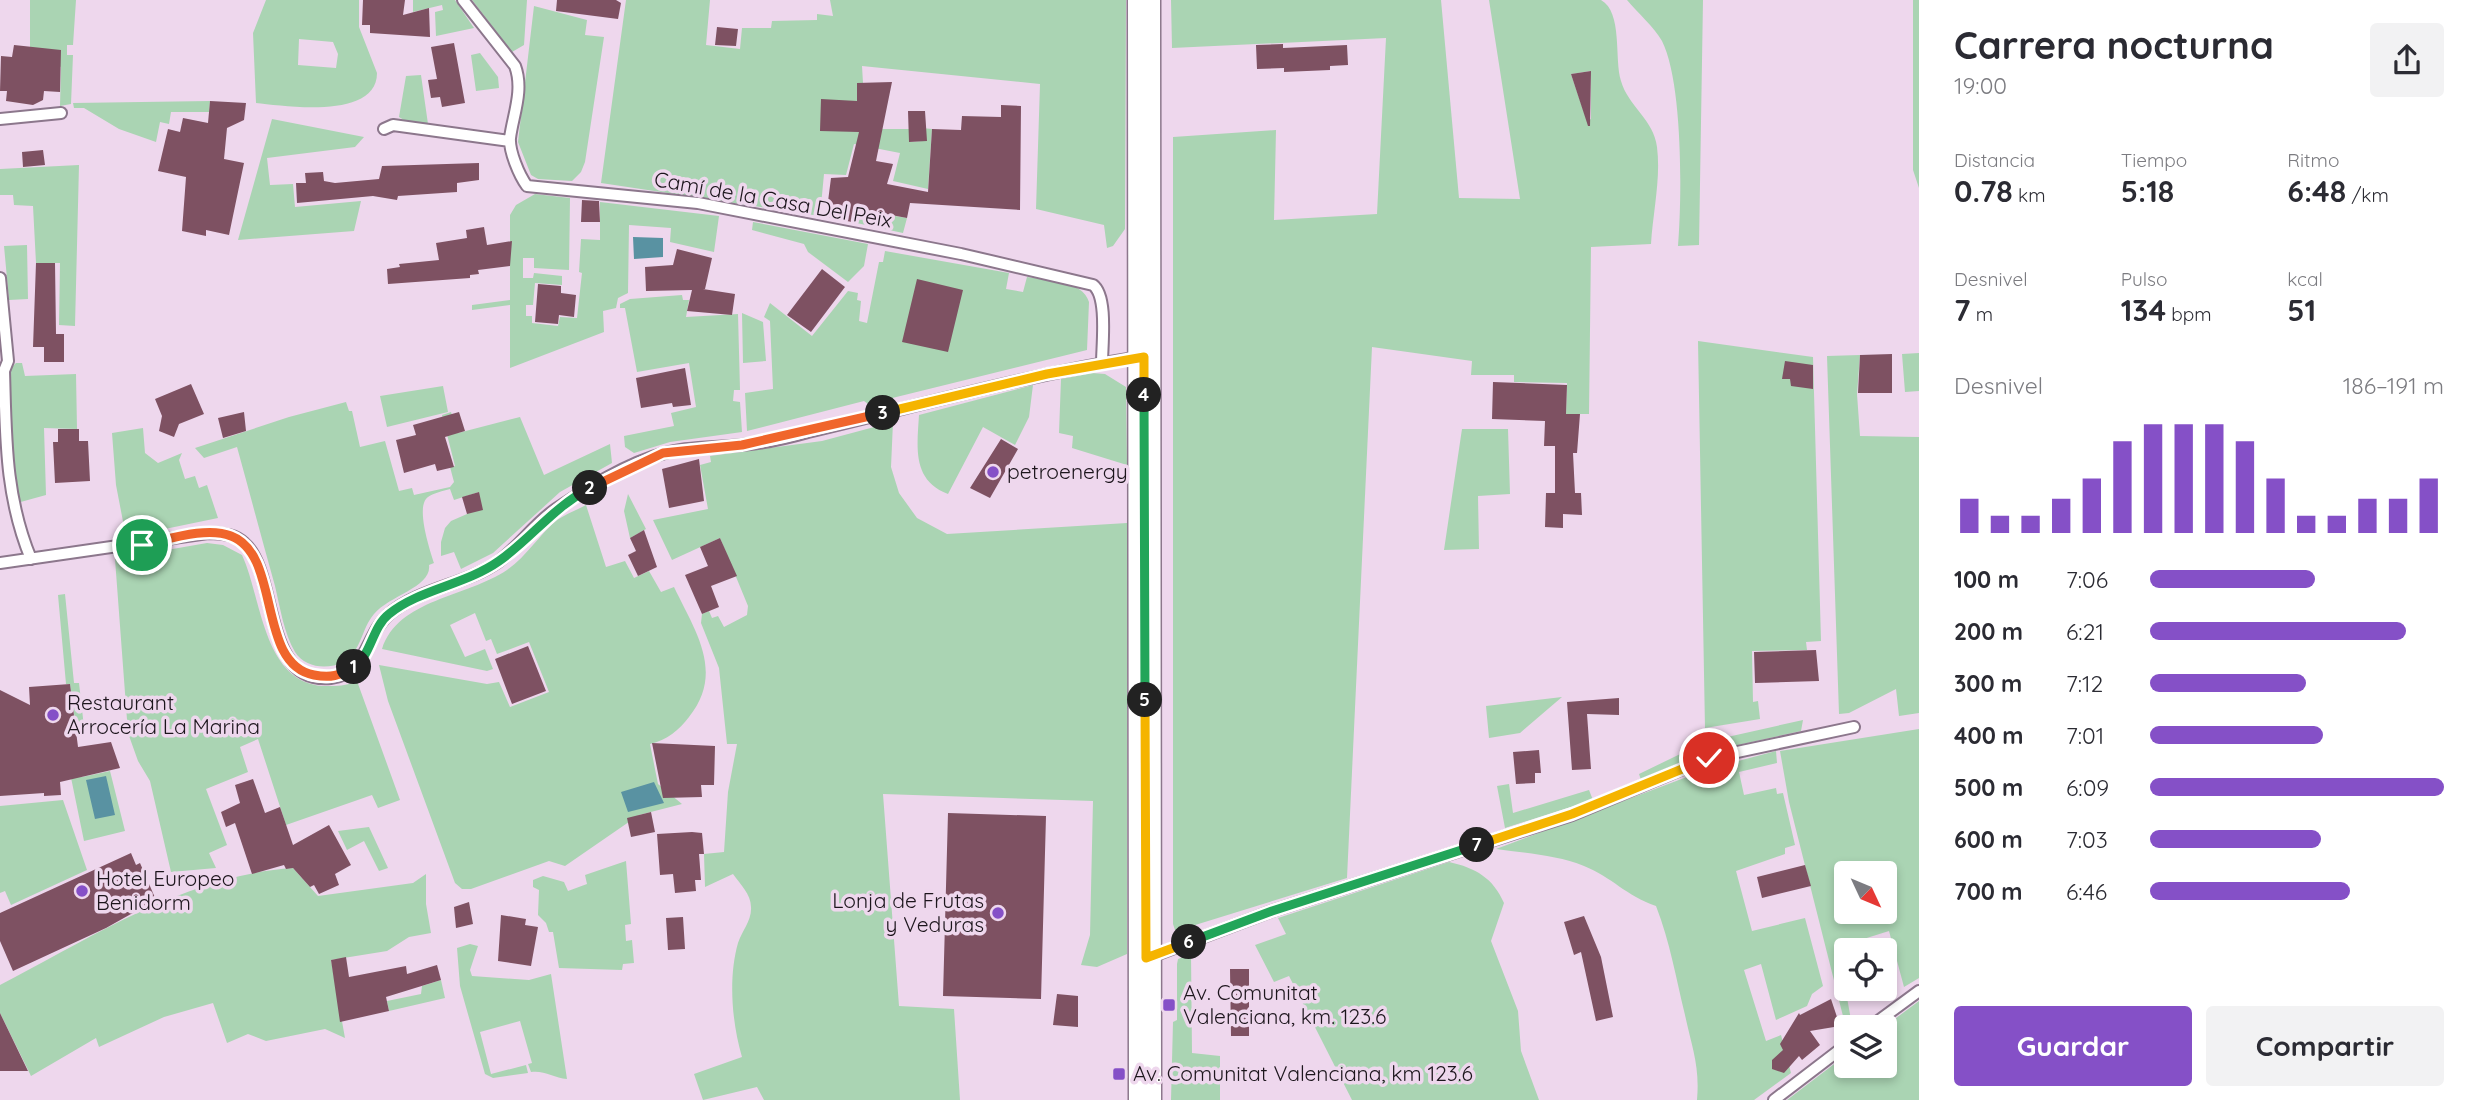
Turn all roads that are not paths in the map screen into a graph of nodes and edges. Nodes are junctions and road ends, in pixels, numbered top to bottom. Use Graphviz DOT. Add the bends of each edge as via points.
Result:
graph roads {
  1 [pos="463,0"];
  2 [pos="1144,0"];
  3 [pos="61,113"];
  4 [pos="0,119"];
  5 [pos="384,129"];
  6 [pos="510,141"];
  7 [pos="0,278"];
  8 [pos="1144,357"];
  9 [pos="1102,363"];
  10 [pos="31,559"];
  11 [pos="0,563"];
  12 [pos="1854,727"];
  13 [pos="1146,958"];
  14 [pos="1919,991"];
  15 [pos="1886,1015"];
  16 [pos="1834,1054"];
  17 [pos="1145,1100"];
  18 [pos="1774,1100"];
  1 -- 6 [label="lane" via="519,76"];
  2 -- 8 [label="main road"];
  3 -- 4 [label="lane"];
  5 -- 6 [label="lane" via="393,125"];
  6 -- 9 [label="lane, Camí de la Casa Del Peix" via="527,186 698,203 961,254 1093,285 1102,300"];
  7 -- 10 [label="lane" via="8,360 4,371 10,494"];
  8 -- 9 [label="lane"];
  8 -- 13 [label="main road"];
  9 -- 10 [label="lane" via="805,433 663,453 586,489 499,561 403,604 385,617 358,665 331,678 309,674 291,662 279,640 254,555 244,542 229,534 208,533"];
  10 -- 11 [label="lane"];
  12 -- 13 [label="lane" via="1709,758 1572,814 1272,911"];
  13 -- 17 [label="main road"];
  14 -- 15 [label="lane"];
  16 -- 18 [label="lane"];
}
